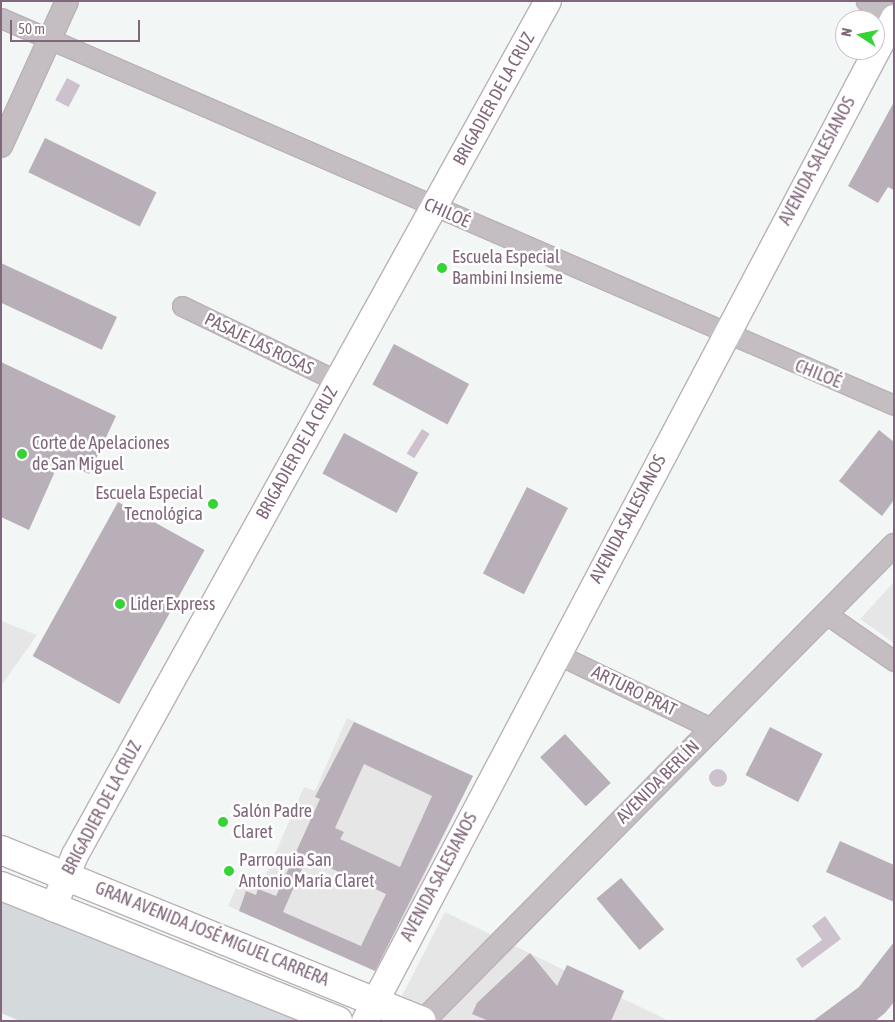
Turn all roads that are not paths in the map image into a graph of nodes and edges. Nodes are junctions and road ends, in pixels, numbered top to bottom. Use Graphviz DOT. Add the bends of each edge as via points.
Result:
graph roads {
  1 [pos="67,1"];
  2 [pos="548,1"];
  3 [pos="866,1"];
  4 [pos="894,14"];
  5 [pos="1,18"];
  6 [pos="894,18"];
  7 [pos="50,40"];
  8 [pos="1,146"];
  9 [pos="434,208"];
  10 [pos="182,306"];
  11 [pos="724,335"];
  12 [pos="337,381"];
  13 [pos="894,405"];
  14 [pos="894,544"];
  15 [pos="825,613"];
  16 [pos="556,654"];
  17 [pos="894,661"];
  18 [pos="711,728"];
  19 [pos="1,850"];
  20 [pos="65,874"];
  21 [pos="1,886"];
  22 [pos="53,908"];
  23 [pos="370,1010"];
  24 [pos="338,1021"];
  25 [pos="423,1021"];
  1 -- 7 [label="street"];
  2 -- 9 [label="main road, BRIGADIER DE LA CRUZ"];
  3 -- 4 [label="street"];
  5 -- 7 [label="street, CHILOÉ"];
  6 -- 11 [label="main road, AVENIDA SALESIANOS"];
  7 -- 8 [label="street"];
  7 -- 9 [label="street, CHILOÉ"];
  9 -- 11 [label="street, CHILOÉ"];
  9 -- 12 [label="main road, BRIGADIER DE LA CRUZ"];
  10 -- 12 [label="street, PASAJE LAS ROSAS"];
  11 -- 13 [label="street, CHILOÉ"];
  11 -- 16 [label="main road, AVENIDA SALESIANOS"];
  12 -- 20 [label="main road, BRIGADIER DE LA CRUZ"];
  14 -- 15 [label="street, AVENIDA BERLÍN"];
  15 -- 17 [label="street"];
  15 -- 18 [label="street, AVENIDA BERLÍN"];
  16 -- 18 [label="street, ARTURO PRAT"];
  16 -- 23 [label="main road, AVENIDA SALESIANOS"];
  18 -- 25 [label="street, AVENIDA BERLÍN"];
  19 -- 20 [label="main road, GRAN AVENIDA JOSÉ MIGUEL CARRERA"];
  20 -- 22 [label="main road, BRIGADIER DE LA CRUZ"];
  20 -- 23 [label="main road, GRAN AVENIDA JOSÉ MIGUEL CARRERA"];
  21 -- 22 [label="main road, GRAN AVENIDA JOSÉ MIGUEL CARRERA"];
  22 -- 24 [label="main road, GRAN AVENIDA JOSÉ MIGUEL CARRERA"];
  23 -- 25 [label="main road, GRAN AVENIDA JOSÉ MIGUEL CARRERA"];
}
